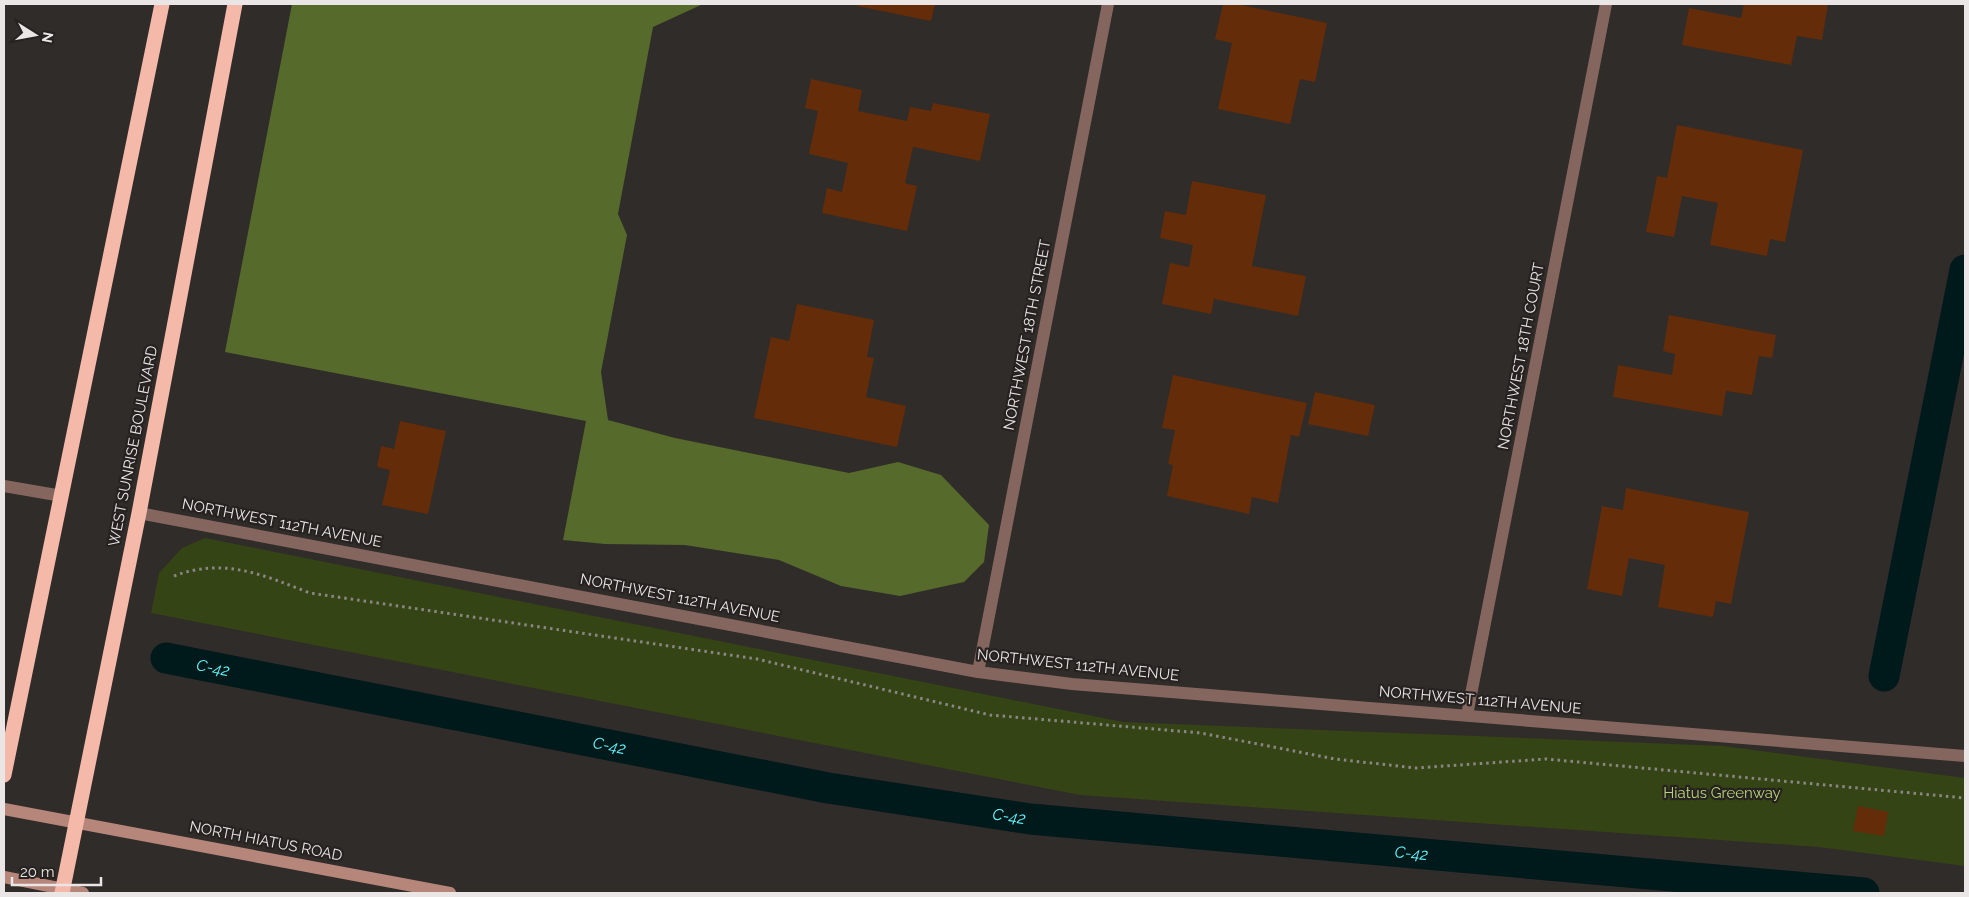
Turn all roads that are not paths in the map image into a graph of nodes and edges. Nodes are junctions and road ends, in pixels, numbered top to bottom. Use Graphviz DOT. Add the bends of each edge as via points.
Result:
graph roads {
  1 [pos="162,4"];
  2 [pos="235,4"];
  3 [pos="1108,4"];
  4 [pos="1606,4"];
  5 [pos="4,486"];
  6 [pos="62,496"];
  7 [pos="138,512"];
  8 [pos="978,672"];
  9 [pos="1467,716"];
  10 [pos="1965,756"];
  11 [pos="4,775"];
  12 [pos="4,809"];
  13 [pos="76,822"];
  14 [pos="4,877"];
  15 [pos="62,891"];
  16 [pos="83,893"];
  17 [pos="450,893"];
  1 -- 6 [label="highway"];
  2 -- 7 [label="highway, WEST SUNRISE BOULEVARD"];
  3 -- 8 [label="street, NORTHWEST 18TH STREET"];
  4 -- 9 [label="street, NORTHWEST 18TH COURT"];
  5 -- 6 [label="street"];
  6 -- 11 [label="highway"];
  7 -- 8 [label="street, NORTHWEST 112TH AVENUE"];
  7 -- 13 [label="highway, WEST SUNRISE BOULEVARD"];
  8 -- 9 [label="street, NORTHWEST 112TH AVENUE" via="1072,684"];
  9 -- 10 [label="street, NORTHWEST 112TH AVENUE"];
  12 -- 13 [label="main road, NORTH HIATUS ROAD"];
  13 -- 15 [label="highway, WEST SUNRISE BOULEVARD"];
  13 -- 17 [label="main road, NORTH HIATUS ROAD"];
  14 -- 15 [label="main road"];
  15 -- 16 [label="main road"];
}
